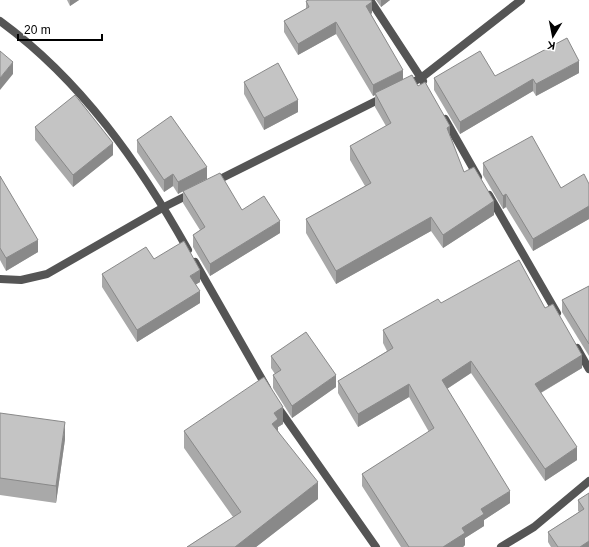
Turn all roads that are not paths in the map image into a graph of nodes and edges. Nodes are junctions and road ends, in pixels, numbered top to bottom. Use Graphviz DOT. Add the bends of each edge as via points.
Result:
graph roads {
  1 [pos="370,0"];
  2 [pos="521,0"];
  3 [pos="0,21"];
  4 [pos="421,78"];
  5 [pos="429,92"];
  6 [pos="441,112"];
  7 [pos="164,207"];
  8 [pos="0,279"];
  9 [pos="561,320"];
  10 [pos="573,341"];
  11 [pos="589,369"];
  12 [pos="589,481"];
  13 [pos="376,547"];
  14 [pos="501,547"];
  1 -- 4 [label="street"];
  2 -- 4 [label="street"];
  3 -- 7 [label="street" via="21,36 64,76 94,109"];
  4 -- 5 [label="street"];
  4 -- 7 [label="street"];
  6 -- 9 [label="street"];
  7 -- 8 [label="street" via="47,274 21,280"];
  7 -- 13 [label="street" via="280,411"];
  10 -- 11 [label="street"];
  12 -- 14 [label="street" via="534,527"];
}
